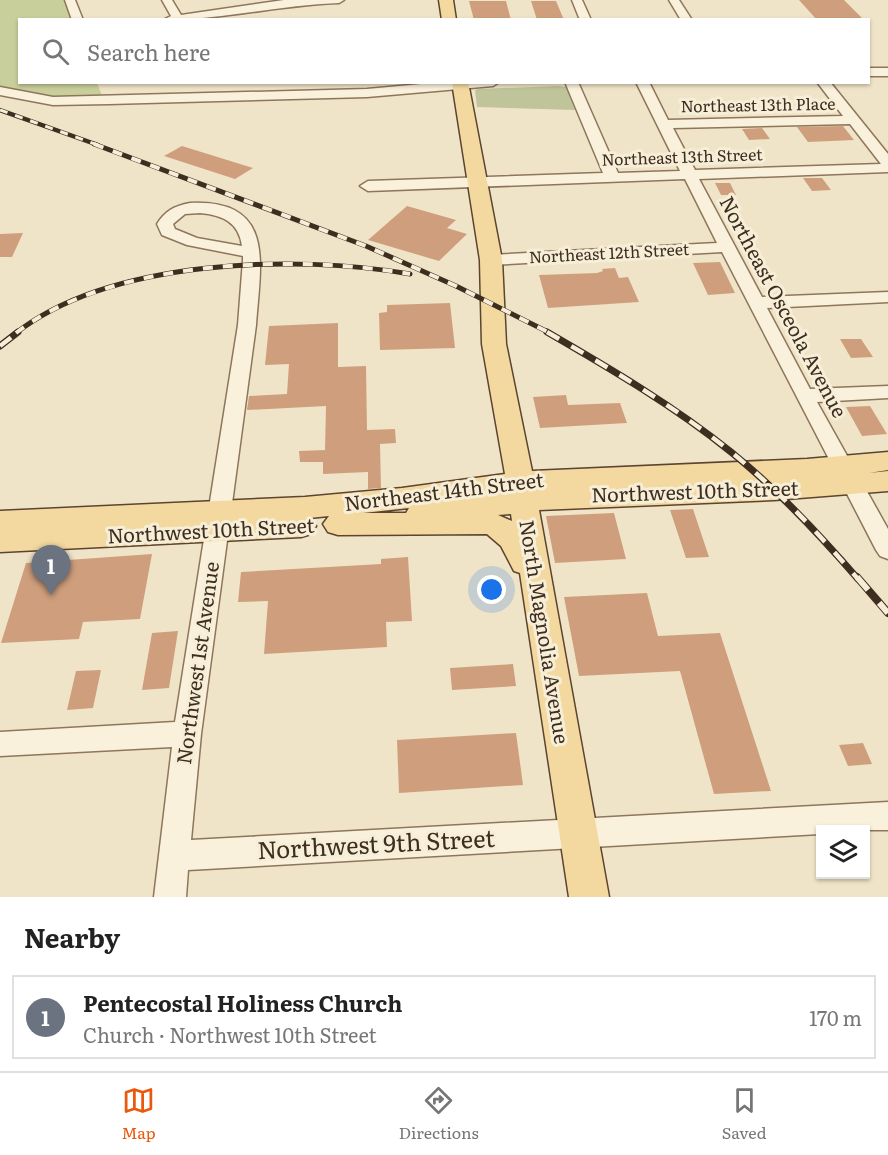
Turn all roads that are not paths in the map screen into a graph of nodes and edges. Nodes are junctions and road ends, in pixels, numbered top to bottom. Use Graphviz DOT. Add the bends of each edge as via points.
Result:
graph roads {
  1 [pos="70,0"];
  2 [pos="167,0"];
  3 [pos="446,0"];
  4 [pos="577,0"];
  5 [pos="674,0"];
  6 [pos="266,2"];
  7 [pos="338,3"];
  8 [pos="77,18"];
  9 [pos="175,18"];
  10 [pos="180,18"];
  11 [pos="449,18"];
  12 [pos="585,18"];
  13 [pos="686,18"];
  14 [pos="870,72"];
  15 [pos="888,72"];
  16 [pos="103,84"];
  17 [pos="218,84"];
  18 [pos="451,84"];
  19 [pos="460,84"];
  20 [pos="572,84"];
  21 [pos="643,84"];
  22 [pos="824,84"];
  23 [pos="336,88"];
  24 [pos="0,91"];
  25 [pos="367,93"];
  26 [pos="226,97"];
  27 [pos="109,100"];
  28 [pos="367,108"];
  29 [pos="854,120"];
  30 [pos="664,124"];
  31 [pos="888,163"];
  32 [pos="888,168"];
  33 [pos="689,175"];
  34 [pos="612,177"];
  35 [pos="477,182"];
  36 [pos="368,186"];
  37 [pos="727,247"];
  38 [pos="250,252"];
  39 [pos="491,260"];
  40 [pos="888,297"];
  41 [pos="757,303"];
  42 [pos="888,392"];
  43 [pos="804,396"];
  44 [pos="888,461"];
  45 [pos="847,475"];
  46 [pos="888,481"];
  47 [pos="521,491"];
  48 [pos="218,521"];
  49 [pos="0,522"];
  50 [pos="338,524"];
  51 [pos="0,541"];
  52 [pos="888,550"];
  53 [pos="537,590"];
  54 [pos="187,734"];
  55 [pos="0,744"];
  56 [pos="888,816"];
  57 [pos="578,833"];
  58 [pos="174,856"];
  59 [pos="171,897"];
  60 [pos="589,897"];
  1 -- 8 [label="street"];
  2 -- 9 [label="street"];
  3 -- 11 [label="main road"];
  4 -- 12 [label="street"];
  5 -- 13 [label="street"];
  6 -- 7 [label="street"];
  6 -- 10 [label="street"];
  14 -- 15 [label="street"];
  16 -- 27 [label="street"];
  17 -- 26 [label="street"];
  18 -- 25 [label="street"];
  19 -- 35 [label="main road, North Magnolia Avenue"];
  20 -- 34 [label="street"];
  21 -- 30 [label="street, Northeast Osceola Avenue"];
  22 -- 29 [label="street"];
  23 -- 25 [label="street"];
  23 -- 26 [label="street"];
  24 -- 27 [label="street" via="53,101"];
  25 -- 28 [label="street"];
  26 -- 27 [label="street"];
  29 -- 30 [label="street, Northeast 13th Place"];
  29 -- 31 [label="street"];
  30 -- 33 [label="street, Northeast Osceola Avenue"];
  32 -- 33 [label="street, Northeast 13th Street"];
  33 -- 34 [label="street, Northeast 13th Street"];
  33 -- 37 [label="street, Northeast Osceola Avenue"];
  34 -- 35 [label="street, Northeast 13th Street"];
  35 -- 36 [label="street, Northeast 13th Street"];
  35 -- 39 [label="main road, North Magnolia Avenue"];
  37 -- 39 [label="street, Northeast 12th Street"];
  37 -- 41 [label="street, Northeast Osceola Avenue"];
  38 -- 48 [label="street, Northwest 1st Avenue" via="247,325"];
  39 -- 47 [label="main road, North Magnolia Avenue" via="494,344"];
  40 -- 41 [label="street"];
  41 -- 43 [label="street, Northeast Osceola Avenue"];
  42 -- 43 [label="street"];
  43 -- 45 [label="street, Northeast Osceola Avenue"];
  44 -- 45 [label="main road"];
  45 -- 46 [label="main road"];
  45 -- 47 [label="main road, Northwest 10th Street"];
  45 -- 52 [label="street, Northeast Osceola Avenue"];
  47 -- 48 [label="main road, Northeast 14th Street" via="351,504"];
  47 -- 50 [label="main road, Northwest 10th Street"];
  47 -- 53 [label="main road, North Magnolia Avenue"];
  48 -- 49 [label="main road, Northeast 14th Street"];
  48 -- 50 [label="main road, Northwest 10th Street"];
  48 -- 51 [label="main road, Northwest 10th Street"];
  48 -- 54 [label="street, Northwest 1st Avenue"];
  50 -- 53 [label="main road" via="489,523 514,538"];
  53 -- 57 [label="main road, North Magnolia Avenue"];
  54 -- 55 [label="street"];
  54 -- 58 [label="street, Northwest 1st Avenue"];
  56 -- 57 [label="street, Northwest 9th Street"];
  57 -- 58 [label="street, Northwest 9th Street"];
  57 -- 60 [label="main road, North Magnolia Avenue"];
  58 -- 59 [label="street, Northwest 1st Avenue"];
}
